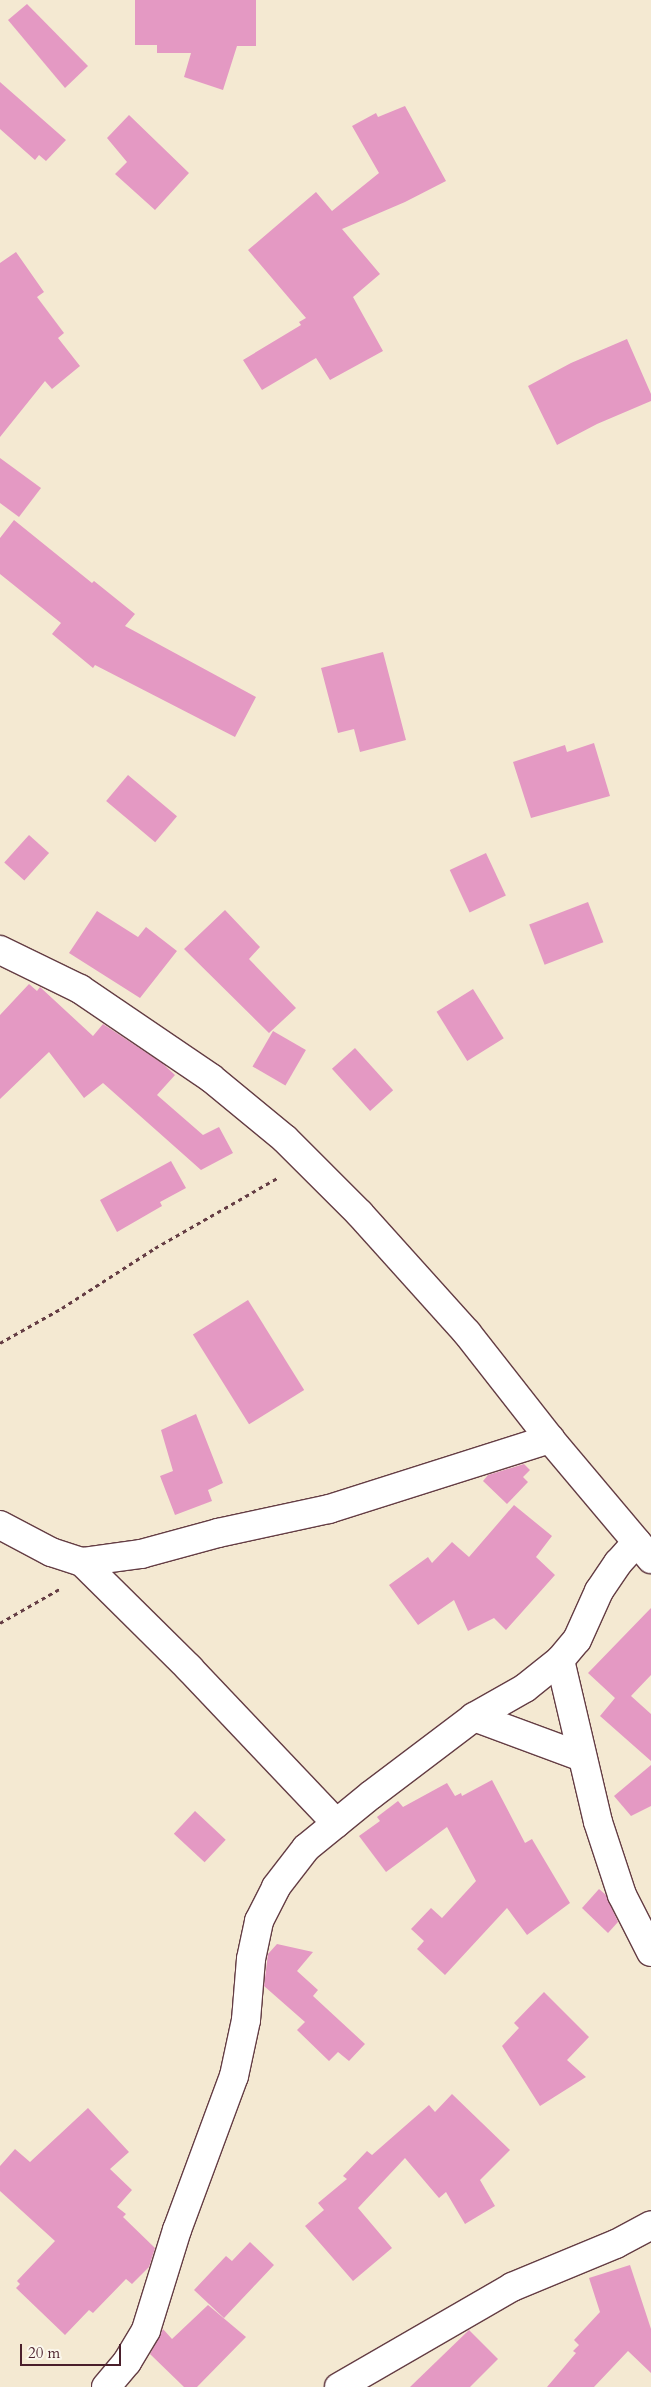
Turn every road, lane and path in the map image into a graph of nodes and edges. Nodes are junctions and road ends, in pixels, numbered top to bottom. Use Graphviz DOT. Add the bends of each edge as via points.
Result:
graph roads {
  1 [pos="0,950"];
  2 [pos="307,1161"];
  3 [pos="0,1343"];
  4 [pos="550,1439"];
  5 [pos="0,1526"];
  6 [pos="644,1550"];
  7 [pos="82,1562"];
  8 [pos="0,1623"];
  9 [pos="560,1660"];
  10 [pos="474,1717"];
  11 [pos="582,1758"];
  12 [pos="336,1823"];
  13 [pos="651,1952"];
  14 [pos="651,2225"];
  15 [pos="106,2387"];
  16 [pos="339,2387"];
  1 -- 2 [label="street" via="80,989 211,1078"];
  2 -- 3 [label="path" via="155,1248 62,1308"];
  2 -- 4 [label="street" via="467,1332"];
  4 -- 6 [label="street"];
  4 -- 7 [label="street" via="329,1509 141,1554"];
  5 -- 7 [label="street" via="51,1552"];
  6 -- 9 [label="street" via="618,1563 599,1591 577,1640"];
  7 -- 8 [label="path" via="60,1588"];
  7 -- 12 [label="street" via="189,1668"];
  9 -- 10 [label="street" via="525,1688"];
  9 -- 11 [label="street"];
  10 -- 11 [label="street"];
  10 -- 12 [label="street"];
  11 -- 13 [label="street" via="598,1822 622,1895"];
  12 -- 15 [label="street" via="306,1848 276,1887 259,1921 251,1959 246,2020 234,2076 177,2230 146,2330 127,2362"];
  14 -- 16 [label="street" via="616,2244 512,2287"];
}
